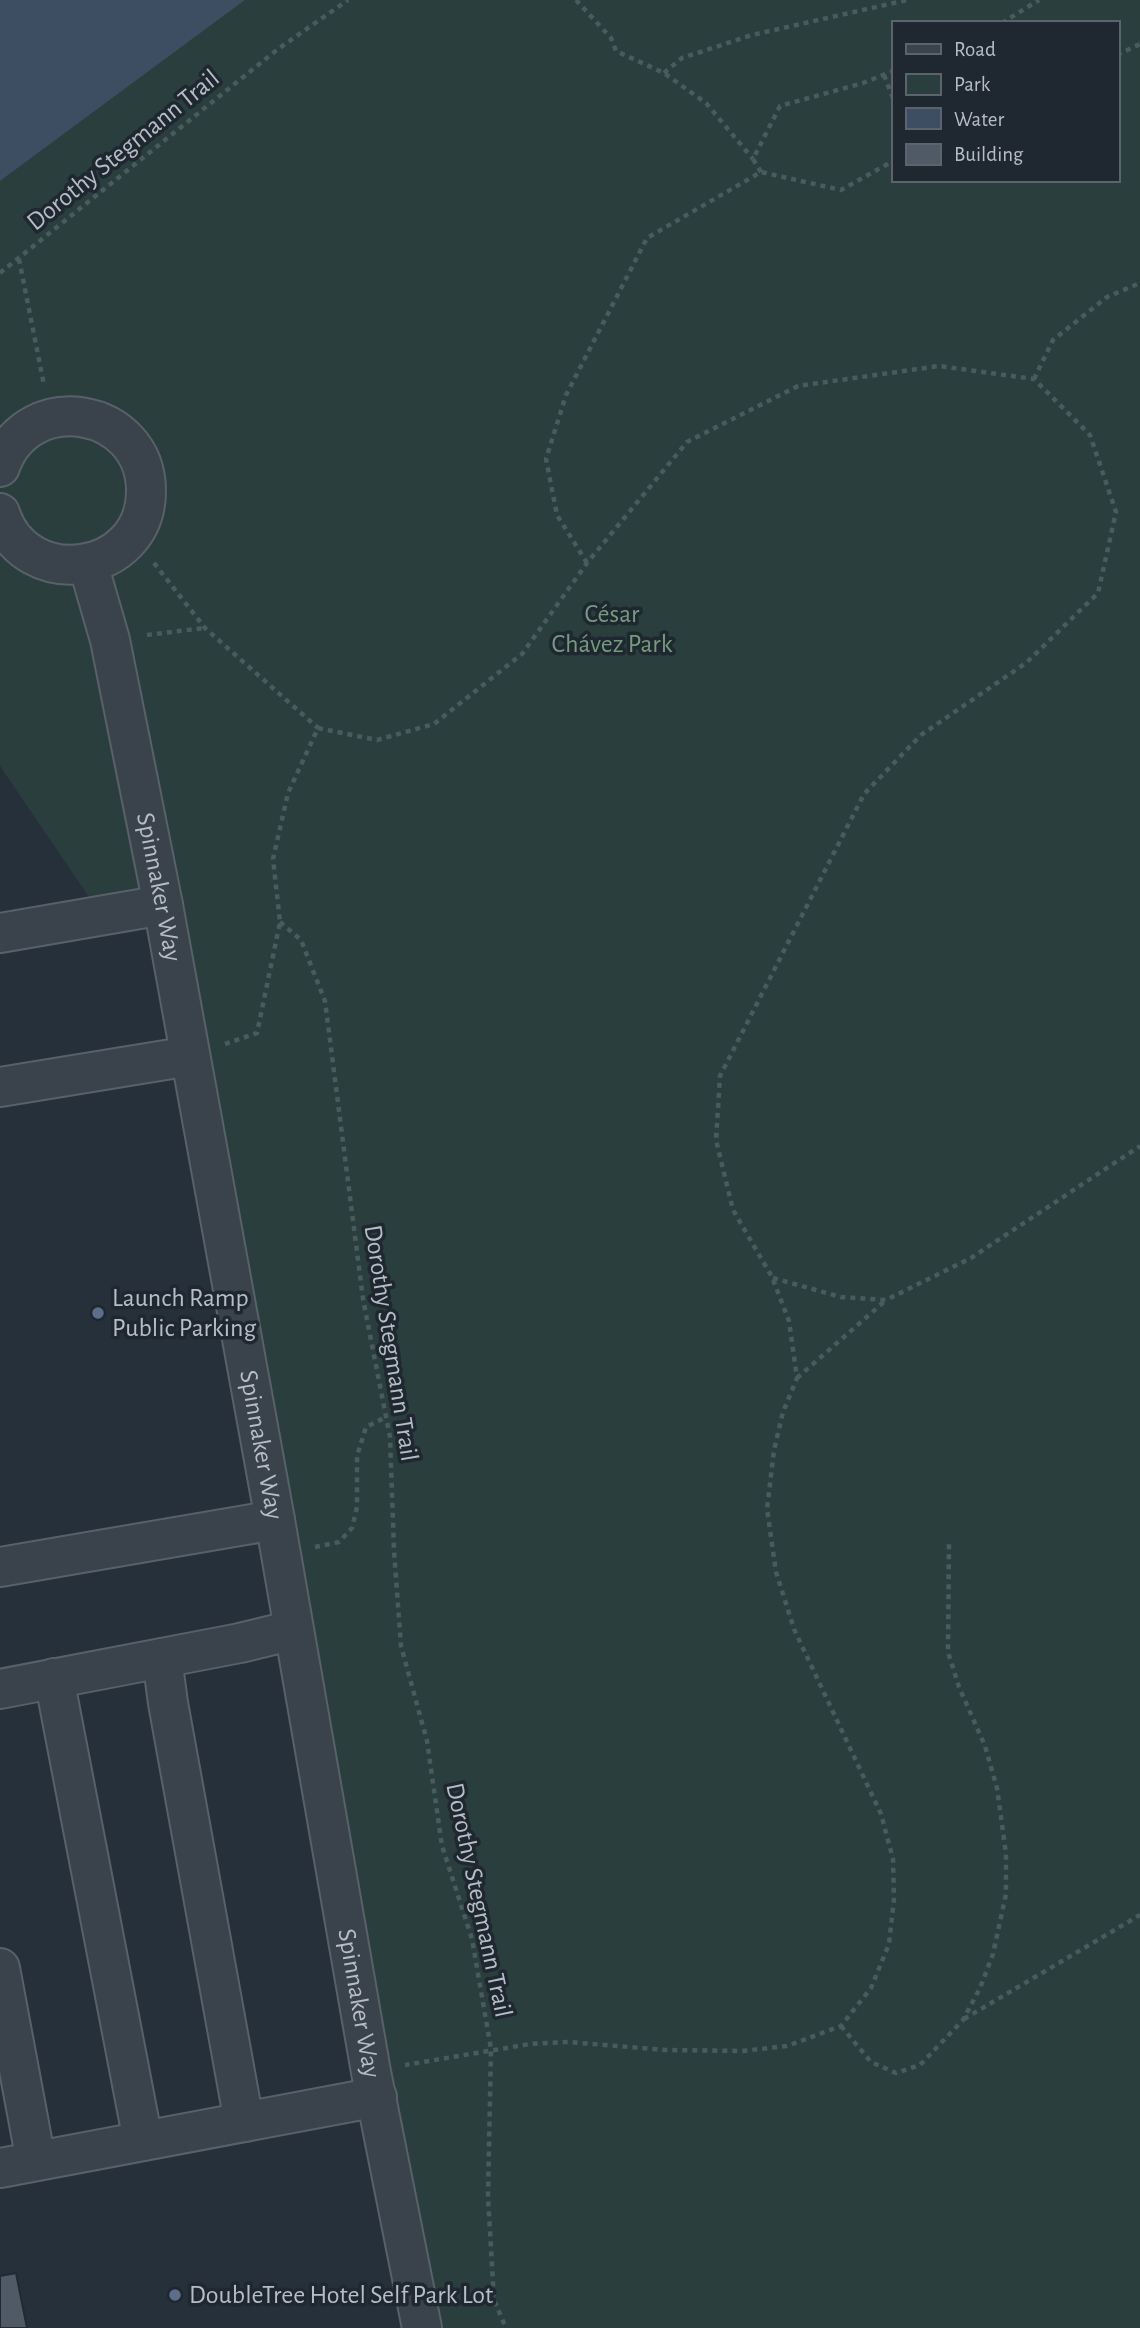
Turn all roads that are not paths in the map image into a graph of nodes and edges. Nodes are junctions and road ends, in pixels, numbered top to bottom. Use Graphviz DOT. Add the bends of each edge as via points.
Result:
graph roads {
  1 [pos="0,467"];
  2 [pos="0,513"];
  3 [pos="88,564"];
  4 [pos="163,905"];
  5 [pos="0,933"];
  6 [pos="191,1056"];
  7 [pos="0,1087"];
  8 [pos="277,1537"];
  9 [pos="0,1567"];
  10 [pos="293,1630"];
  11 [pos="162,1658"];
  12 [pos="54,1678"];
  13 [pos="0,1689"];
  14 [pos="0,1968"];
  15 [pos="374,2084"];
  16 [pos="244,2122"];
  17 [pos="143,2141"];
  18 [pos="18,2165"];
  19 [pos="422,2328"];
  1 -- 3 [label="street" via="16,439 51,418 74,415 96,419 133,447 143,468 142,514 120,548"];
  2 -- 3 [label="street" via="19,545 39,559 64,566"];
  3 -- 4 [label="street, Spinnaker Way" via="110,640"];
  4 -- 5 [label="street"];
  4 -- 6 [label="street, Spinnaker Way"];
  6 -- 7 [label="street"];
  6 -- 8 [label="street, Spinnaker Way"];
  8 -- 9 [label="street" via="150,1539"];
  8 -- 10 [label="street, Spinnaker Way"];
  10 -- 11 [label="street"];
  10 -- 15 [label="street, Spinnaker Way"];
  11 -- 12 [label="street"];
  11 -- 16 [label="street"];
  12 -- 13 [label="street"];
  12 -- 17 [label="street"];
  14 -- 18 [label="street"];
  15 -- 16 [label="street"];
  15 -- 19 [label="street, Spinnaker Way"];
  16 -- 17 [label="street"];
  17 -- 18 [label="street"];
}
